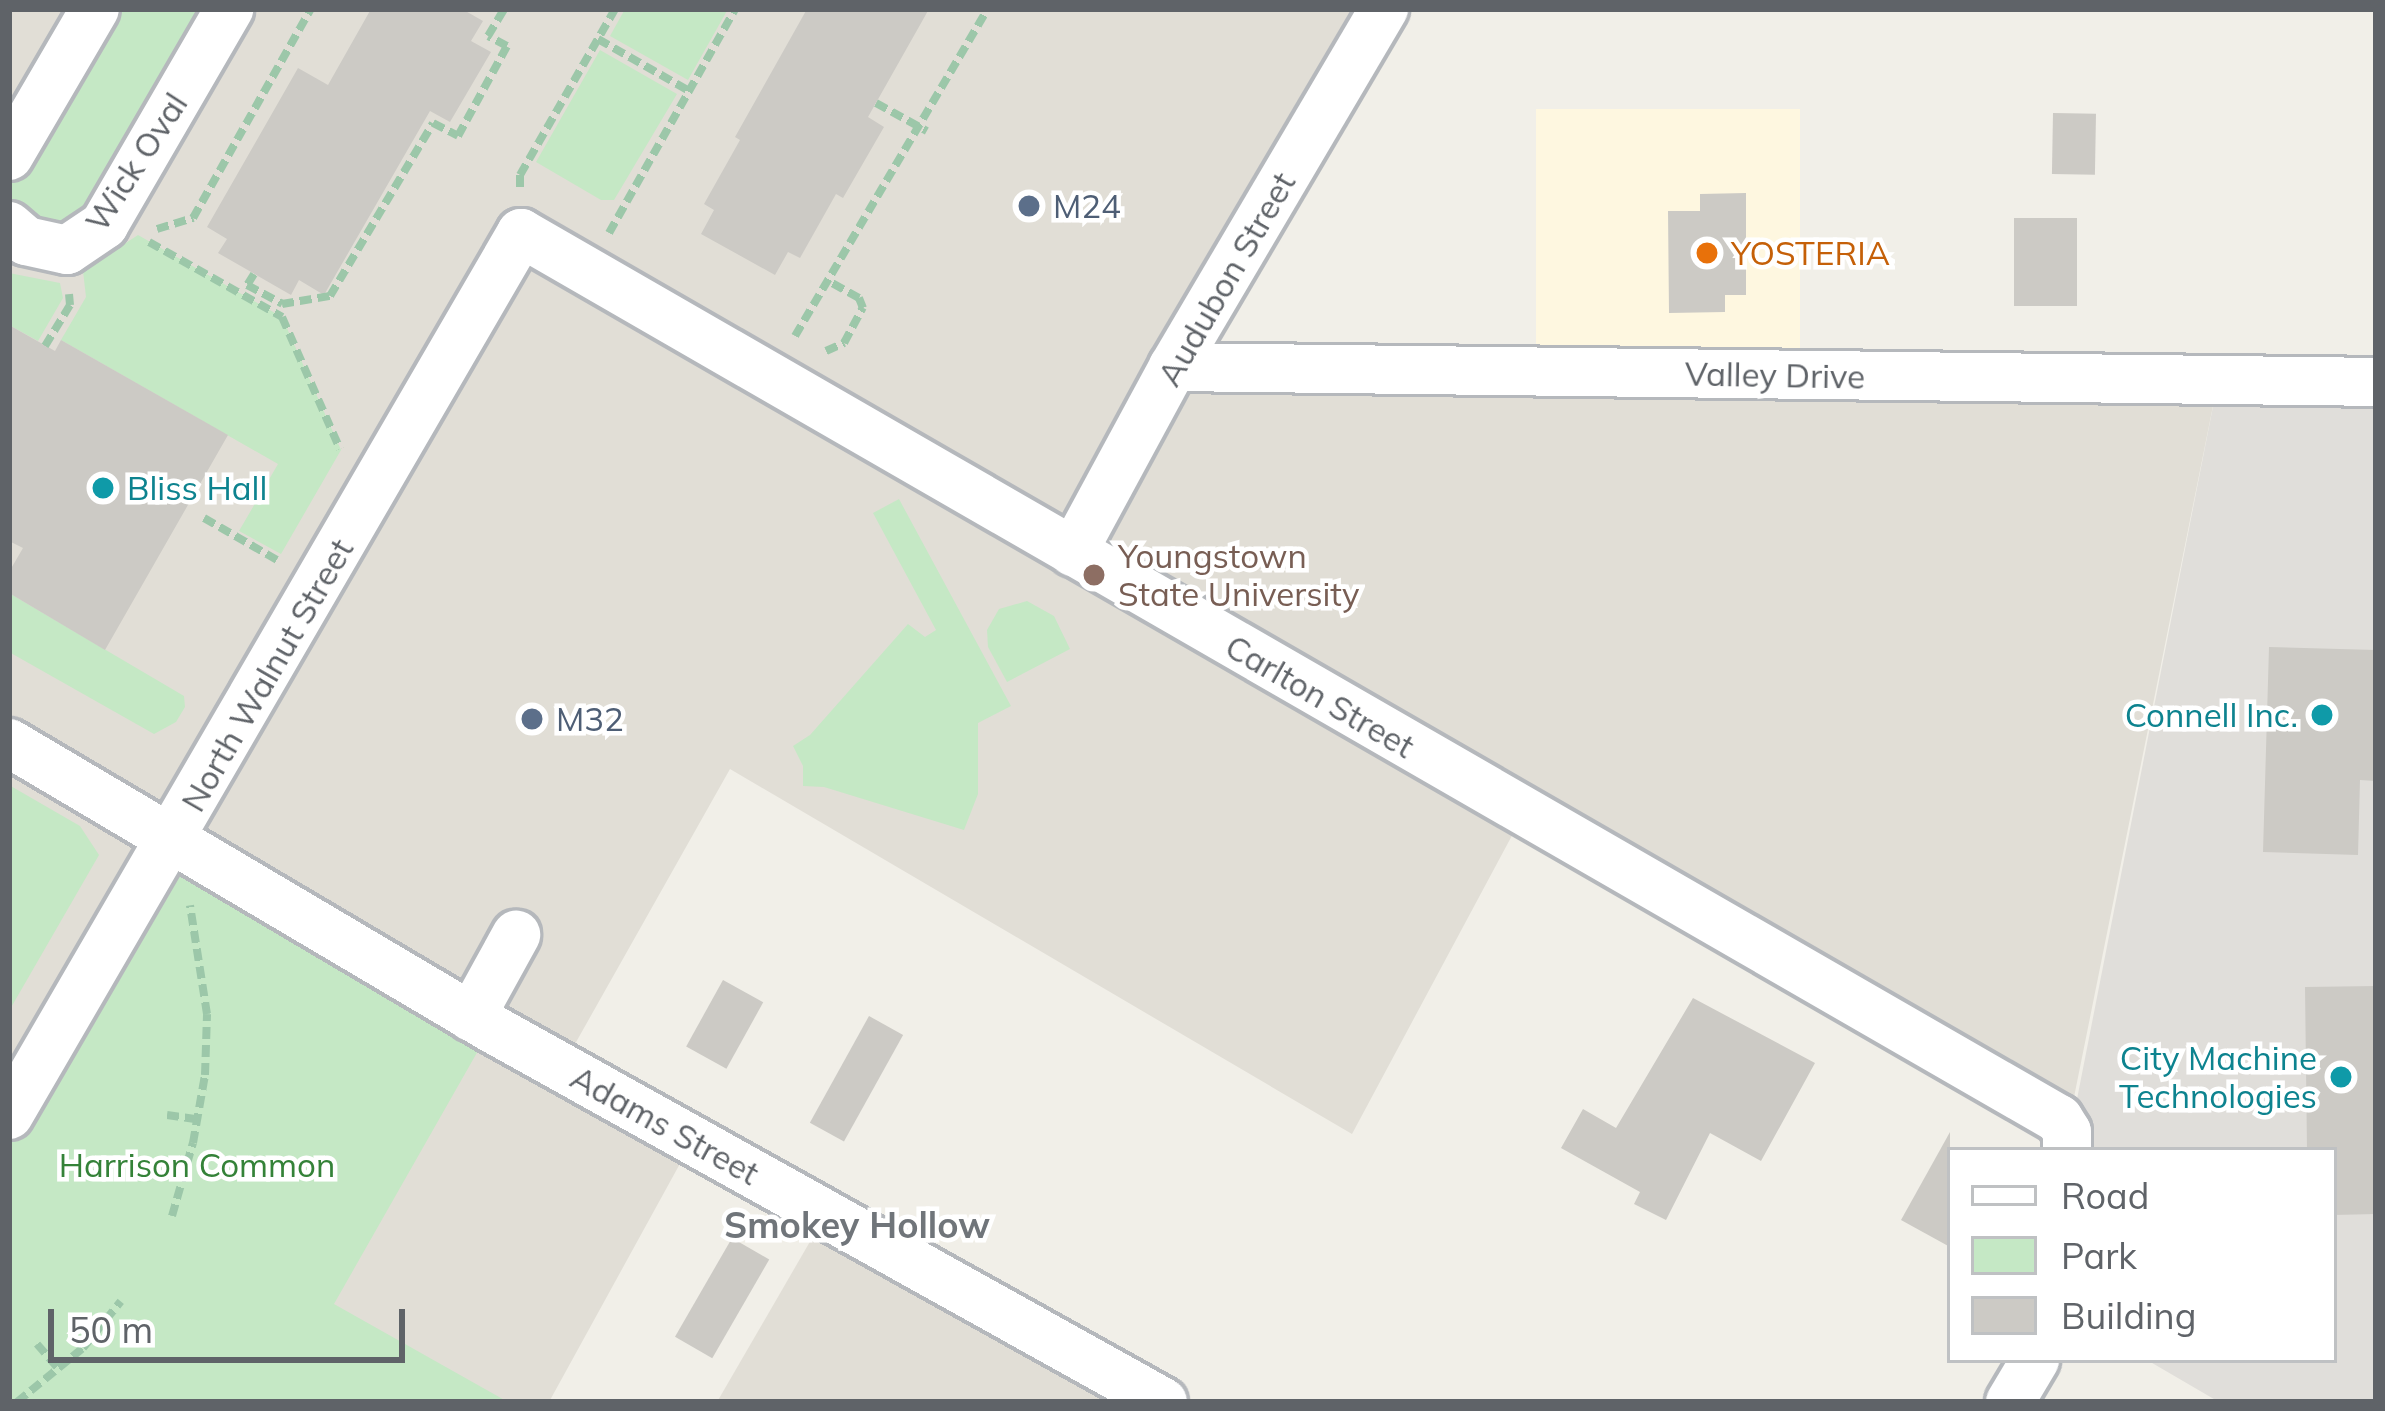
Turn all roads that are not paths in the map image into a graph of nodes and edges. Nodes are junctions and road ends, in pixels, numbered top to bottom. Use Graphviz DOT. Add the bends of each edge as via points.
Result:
graph roads {
  1 [pos="94,9"];
  2 [pos="229,9"];
  3 [pos="1384,9"];
  4 [pos="9,156"];
  5 [pos="9,226"];
  6 [pos="521,233"];
  7 [pos="1173,367"];
  8 [pos="2376,382"];
  9 [pos="1073,552"];
  10 [pos="9,743"];
  11 [pos="172,840"];
  12 [pos="516,935"];
  13 [pos="471,1017"];
  14 [pos="9,1115"];
  15 [pos="2063,1134"];
  16 [pos="2033,1363"];
  17 [pos="1163,1402"];
  18 [pos="2010,1402"];
  1 -- 4 [label="street"];
  2 -- 5 [label="street, Wick Oval" via="104,225 67,250 40,246"];
  3 -- 7 [label="street, Audubon Street"];
  6 -- 9 [label="street, Carlton Street"];
  6 -- 11 [label="street, North Walnut Street"];
  7 -- 8 [label="street, Valley Drive"];
  7 -- 9 [label="street, Audubon Street"];
  9 -- 15 [label="street, Carlton Street"];
  10 -- 11 [label="street, Adams Street"];
  11 -- 13 [label="street, Adams Street"];
  11 -- 14 [label="street, North Walnut Street"];
  12 -- 13 [label="street"];
  13 -- 17 [label="street, Adams Street"];
  16 -- 18 [label="street"];
}
